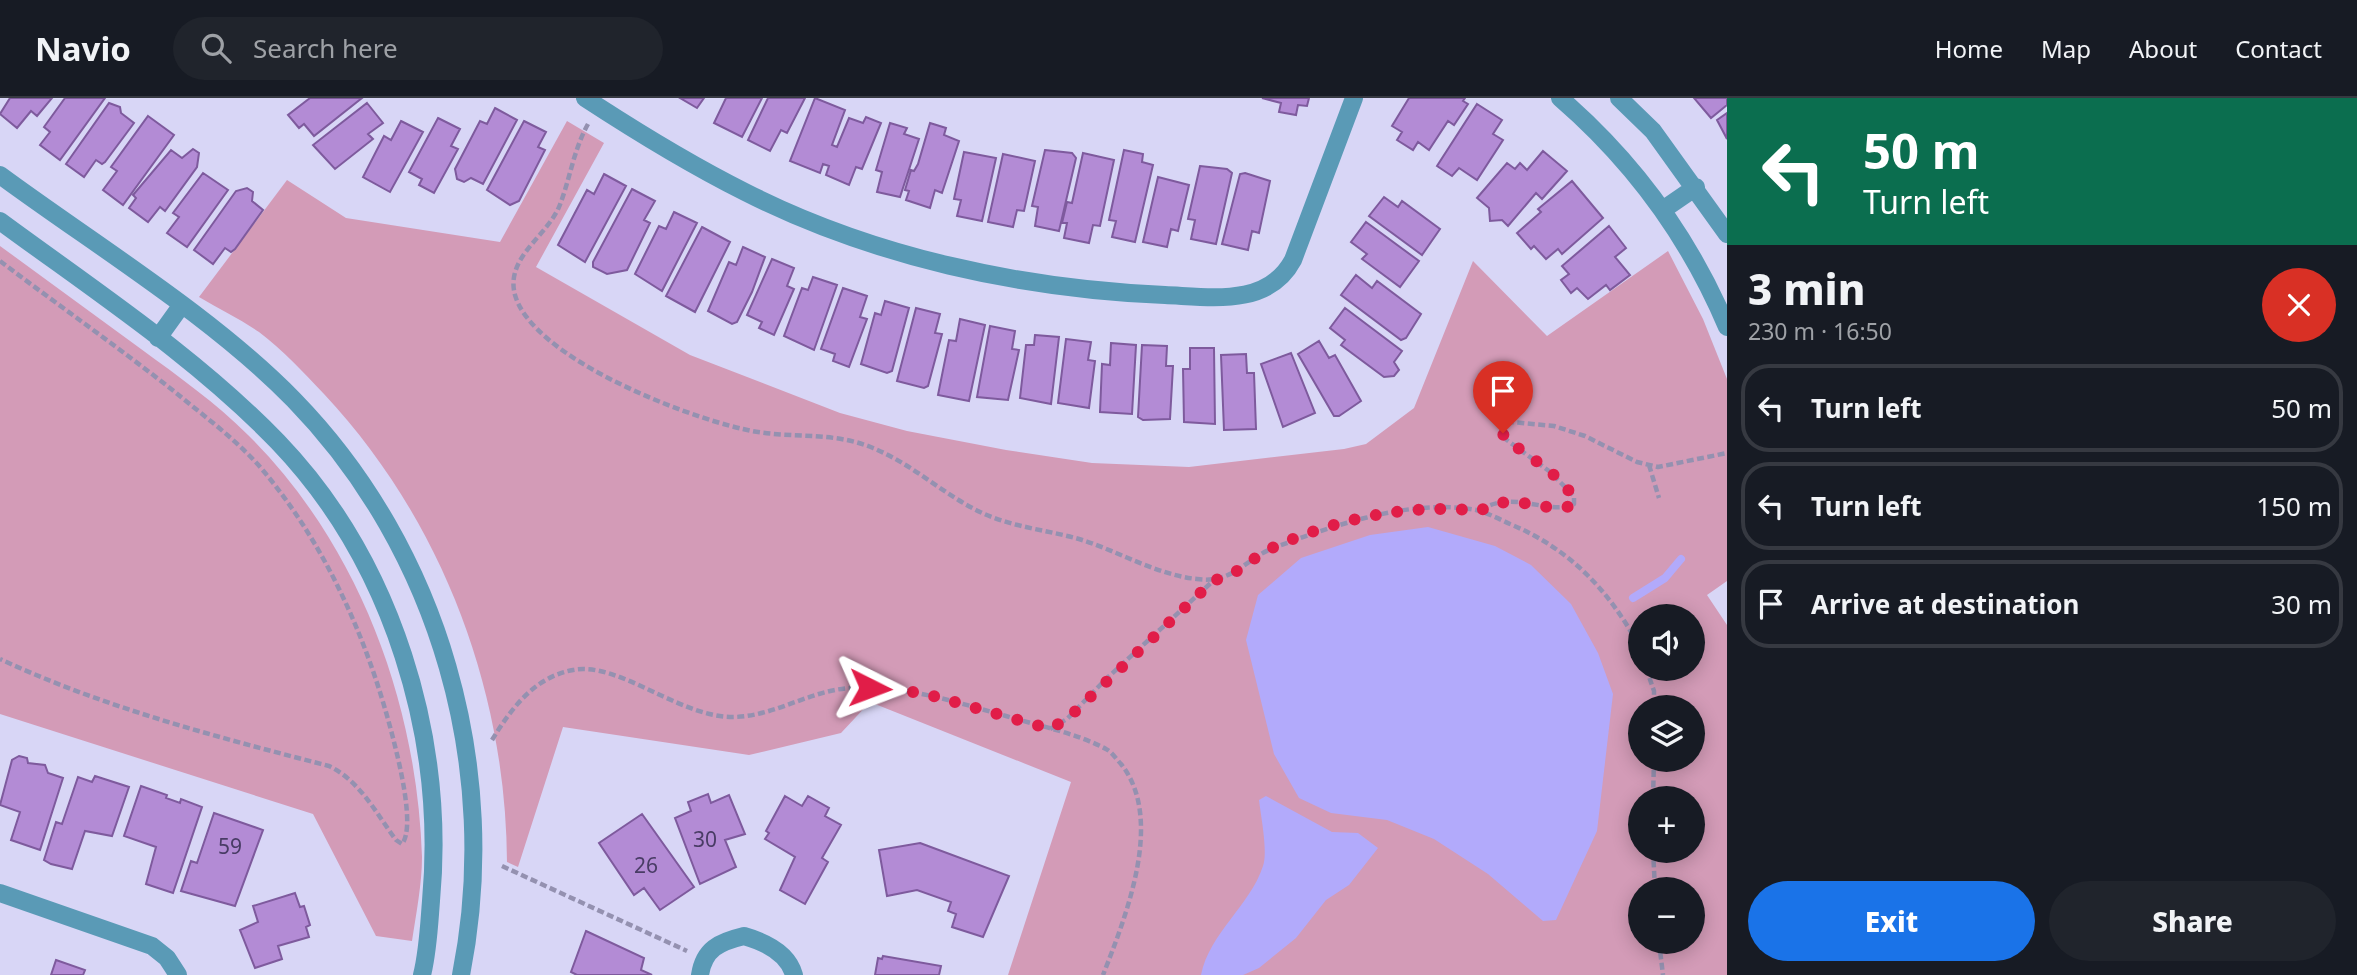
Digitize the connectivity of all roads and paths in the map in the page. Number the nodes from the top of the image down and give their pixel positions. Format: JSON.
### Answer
{"nodes":[{"id":1,"x":1354,"y":98,"type":"edge"},
{"id":2,"x":1560,"y":98,"type":"edge"},
{"id":3,"x":1619,"y":98,"type":"edge"},
{"id":4,"x":592,"y":102,"type":"edge"},
{"id":5,"x":0,"y":175,"type":"edge"},
{"id":6,"x":1696,"y":187,"type":"junction"},
{"id":7,"x":1664,"y":209,"type":"junction"},
{"id":8,"x":0,"y":221,"type":"edge"},
{"id":9,"x":1727,"y":234,"type":"edge"},
{"id":10,"x":0,"y":261,"type":"edge"},
{"id":11,"x":181,"y":306,"type":"junction"},
{"id":12,"x":1727,"y":327,"type":"edge"},
{"id":13,"x":158,"y":338,"type":"junction"},
{"id":14,"x":1727,"y":453,"type":"edge"},
{"id":15,"x":1649,"y":465,"type":"junction"},
{"id":16,"x":1659,"y":498,"type":"dead end"},
{"id":17,"x":1480,"y":511,"type":"junction"},
{"id":18,"x":1214,"y":580,"type":"junction"},
{"id":19,"x":1628,"y":628,"type":"edge"},
{"id":20,"x":0,"y":659,"type":"edge"},
{"id":21,"x":1050,"y":729,"type":"junction"},
{"id":22,"x":492,"y":740,"type":"dead end"},
{"id":23,"x":502,"y":866,"type":"dead end"},
{"id":24,"x":0,"y":892,"type":"edge"},
{"id":25,"x":1660,"y":954,"type":"edge"},
{"id":26,"x":702,"y":967,"type":"edge"},
{"id":27,"x":178,"y":975,"type":"edge"},
{"id":28,"x":422,"y":975,"type":"edge"},
{"id":29,"x":461,"y":975,"type":"edge"},
{"id":30,"x":794,"y":975,"type":"edge"},
{"id":31,"x":1103,"y":975,"type":"edge"},
{"id":32,"x":1663,"y":975,"type":"edge"}],
"edges":[{"from":1,"to":4,"type":"street"},
{"from":2,"to":7,"type":"street"},
{"from":3,"to":6,"type":"street"},
{"from":4,"to":18,"type":"path"},
{"from":5,"to":11,"type":"street"},
{"from":6,"to":7,"type":"street"},
{"from":6,"to":9,"type":"street"},
{"from":7,"to":12,"type":"street"},
{"from":8,"to":13,"type":"street"},
{"from":10,"to":20,"type":"path"},
{"from":11,"to":13,"type":"street"},
{"from":11,"to":29,"type":"street"},
{"from":13,"to":28,"type":"street"},
{"from":14,"to":15,"type":"path"},
{"from":15,"to":16,"type":"path"},
{"from":15,"to":17,"type":"path"},
{"from":17,"to":18,"type":"path"},
{"from":17,"to":19,"type":"path"},
{"from":18,"to":21,"type":"path"},
{"from":21,"to":22,"type":"path"},
{"from":21,"to":31,"type":"path"},
{"from":23,"to":26,"type":"path"},
{"from":24,"to":27,"type":"street"},
{"from":25,"to":32,"type":"path"},
{"from":26,"to":30,"type":"street"}]}
